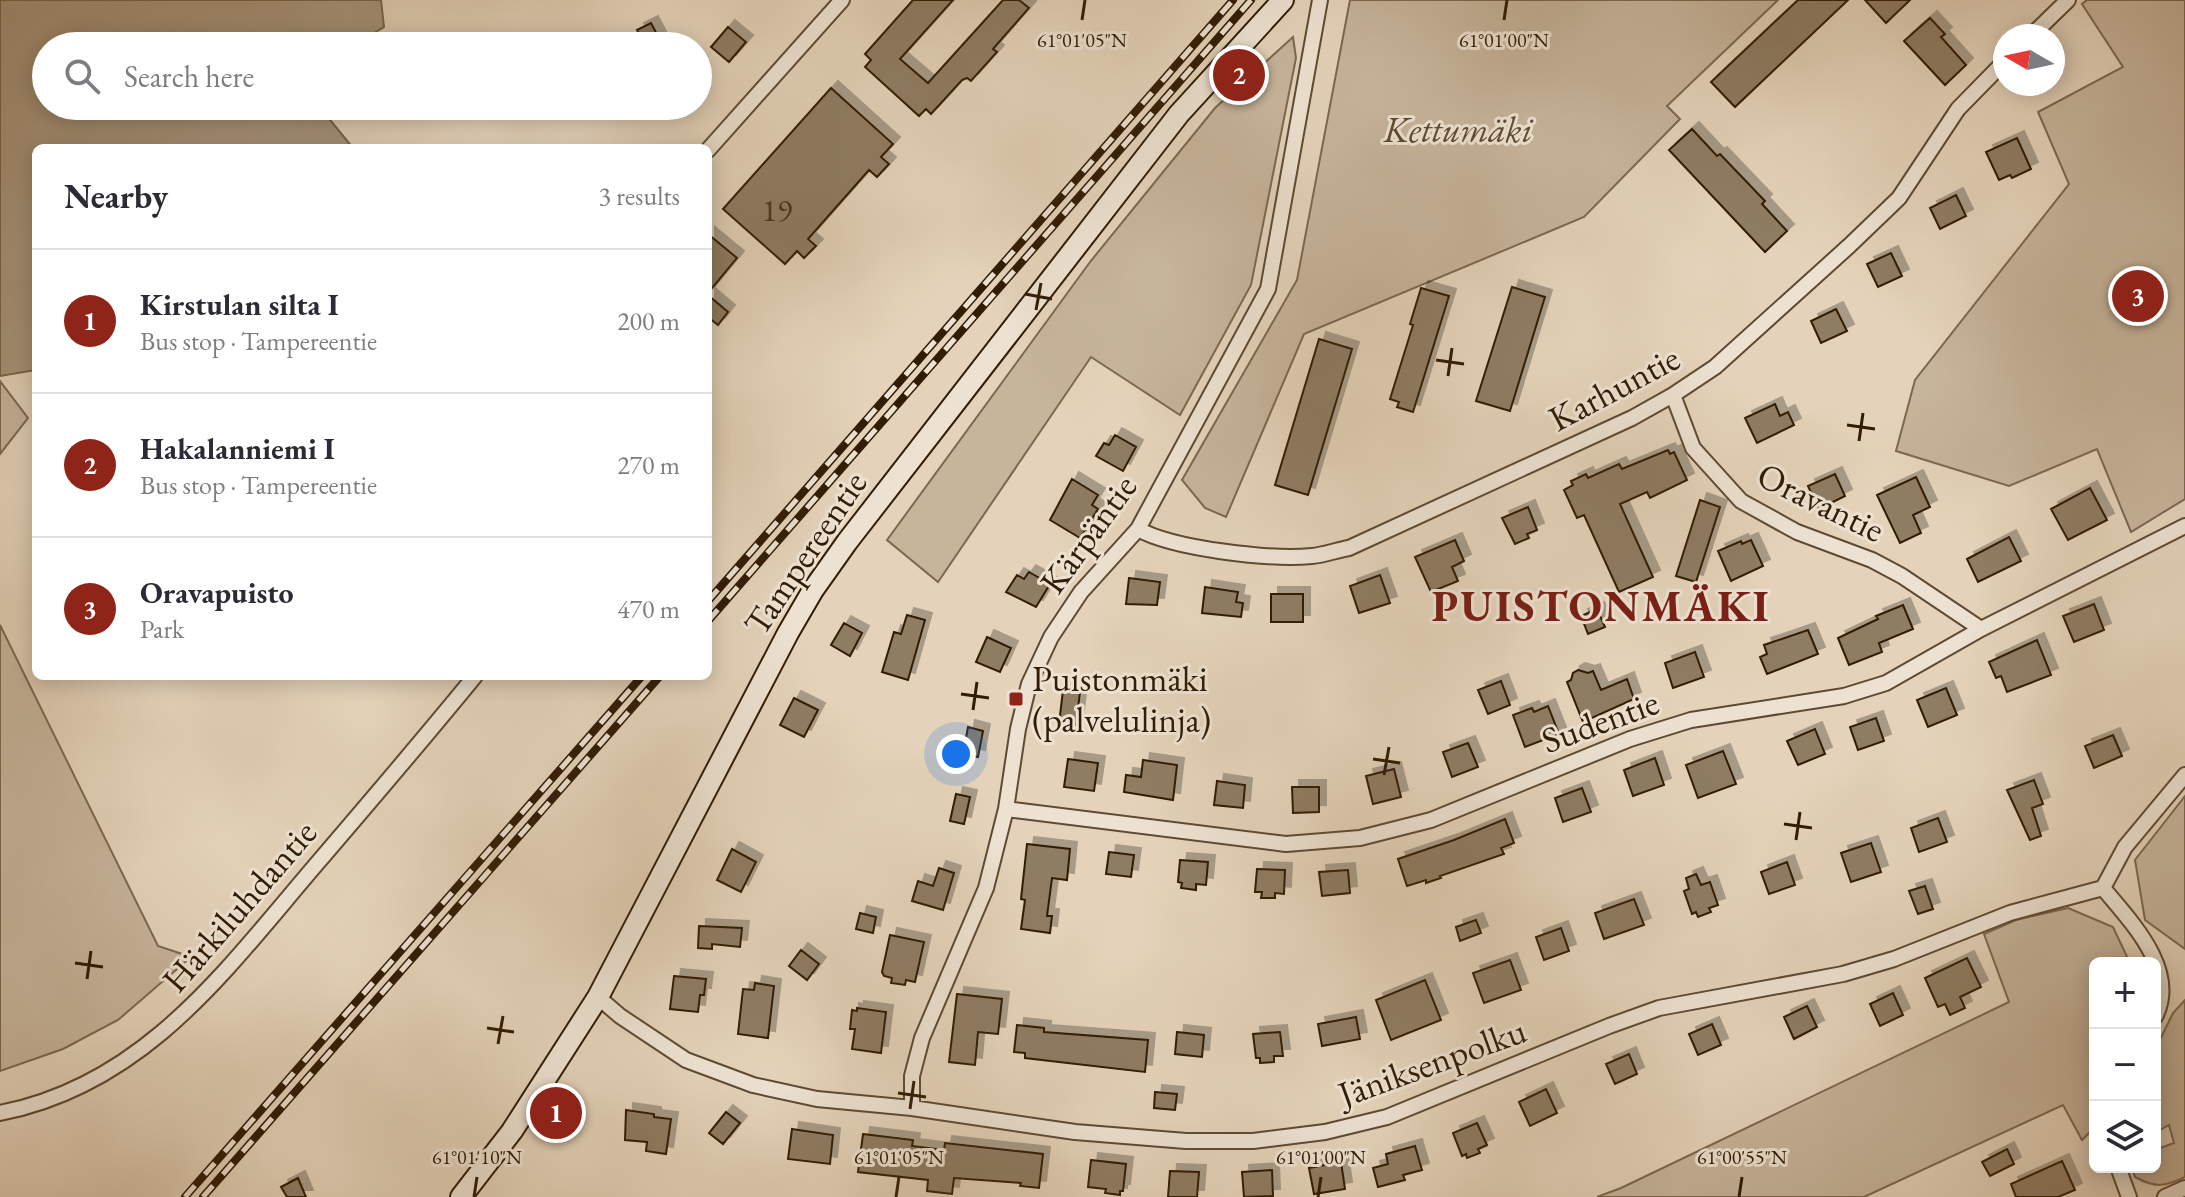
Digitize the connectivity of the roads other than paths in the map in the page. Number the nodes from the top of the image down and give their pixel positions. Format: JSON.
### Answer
{"nodes":[{"id":1,"x":842,"y":0,"type":"edge"},
{"id":2,"x":1283,"y":0,"type":"edge"},
{"id":3,"x":1320,"y":0,"type":"edge"},
{"id":4,"x":2068,"y":0,"type":"edge"},
{"id":5,"x":2043,"y":24,"type":"edge"},
{"id":6,"x":1993,"y":73,"type":"edge"},
{"id":7,"x":712,"y":146,"type":"edge"},
{"id":8,"x":1673,"y":395,"type":"junction"},
{"id":9,"x":2185,"y":526,"type":"edge"},
{"id":10,"x":1138,"y":529,"type":"junction"},
{"id":11,"x":1981,"y":629,"type":"junction"},
{"id":12,"x":472,"y":680,"type":"edge"},
{"id":13,"x":2185,"y":775,"type":"edge"},
{"id":14,"x":1006,"y":809,"type":"junction"},
{"id":15,"x":2103,"y":888,"type":"junction"},
{"id":16,"x":2153,"y":957,"type":"edge"},
{"id":17,"x":598,"y":997,"type":"junction"},
{"id":18,"x":912,"y":1108,"type":"junction"},
{"id":19,"x":0,"y":1113,"type":"edge"},
{"id":20,"x":2120,"y":1173,"type":"edge"},
{"id":21,"x":2185,"y":1188,"type":"edge"},
{"id":22,"x":466,"y":1195,"type":"edge"},
{"id":23,"x":2129,"y":1197,"type":"edge"},
{"id":24,"x":2165,"y":1197,"type":"edge"}],
"edges":[{"from":1,"to":7,"type":"street"},
{"from":2,"to":17,"type":"main road","name":"Tampereentie"},
{"from":3,"to":10,"type":"street","name":"Kärpäntie"},
{"from":4,"to":5,"type":"street"},
{"from":6,"to":8,"type":"street","name":"Karhuntie"},
{"from":8,"to":10,"type":"street","name":"Karhuntie"},
{"from":8,"to":11,"type":"street","name":"Oravantie"},
{"from":9,"to":11,"type":"street","name":"Sudentie"},
{"from":10,"to":14,"type":"street","name":"Kärpäntie"},
{"from":11,"to":14,"type":"street","name":"Sudentie"},
{"from":12,"to":19,"type":"street","name":"Härkiluhdantie"},
{"from":13,"to":15,"type":"street"},
{"from":14,"to":18,"type":"street","name":"Kärpäntie"},
{"from":15,"to":16,"type":"street"},
{"from":15,"to":18,"type":"street","name":"Jäniksenpolku"},
{"from":17,"to":18,"type":"street","name":"Jäniksenpolku"},
{"from":17,"to":22,"type":"main road","name":"Tampereentie"},
{"from":20,"to":23,"type":"street"},
{"from":21,"to":24,"type":"street"}]}
